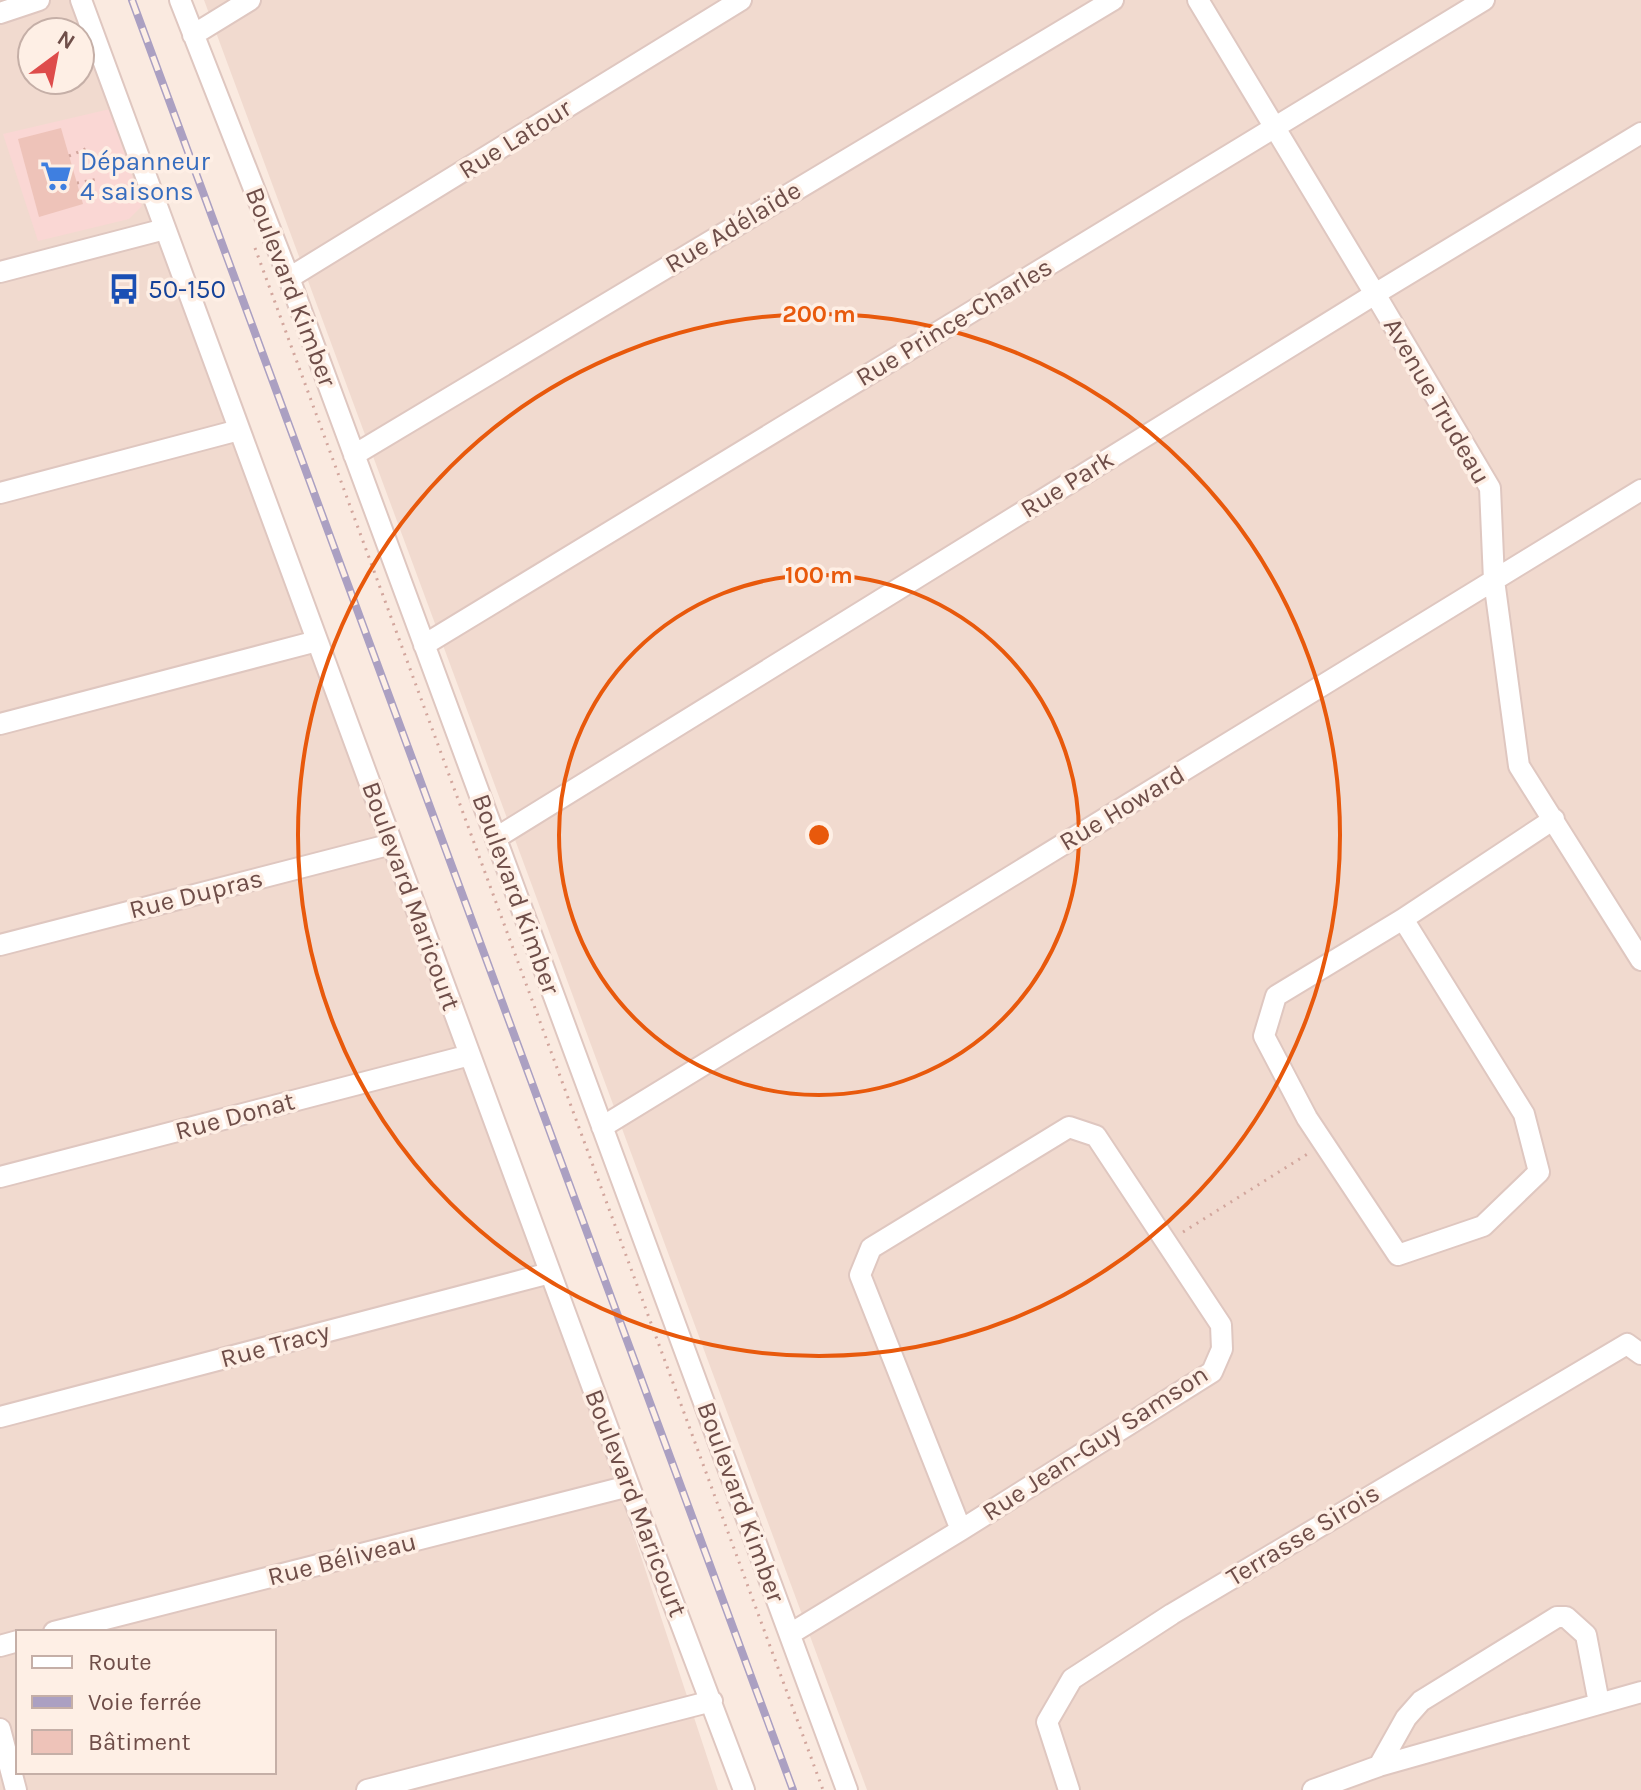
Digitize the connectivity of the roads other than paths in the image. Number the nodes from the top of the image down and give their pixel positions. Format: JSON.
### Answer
{"nodes":[{"id":1,"x":39,"y":0,"type":"edge"},
{"id":2,"x":81,"y":0,"type":"edge"},
{"id":3,"x":180,"y":0,"type":"edge"},
{"id":4,"x":250,"y":0,"type":"edge"},
{"id":5,"x":741,"y":0,"type":"edge"},
{"id":6,"x":1113,"y":0,"type":"edge"},
{"id":7,"x":1198,"y":0,"type":"edge"},
{"id":8,"x":1484,"y":0,"type":"edge"},
{"id":9,"x":0,"y":13,"type":"edge"},
{"id":10,"x":193,"y":35,"type":"junction"},
{"id":11,"x":1274,"y":128,"type":"junction"},
{"id":12,"x":1641,"y":133,"type":"edge"},
{"id":13,"x":165,"y":229,"type":"junction"},
{"id":14,"x":0,"y":272,"type":"edge"},
{"id":15,"x":289,"y":278,"type":"junction"},
{"id":16,"x":1375,"y":294,"type":"junction"},
{"id":17,"x":239,"y":430,"type":"junction"},
{"id":18,"x":354,"y":455,"type":"junction"},
{"id":19,"x":1641,"y":490,"type":"edge"},
{"id":20,"x":0,"y":493,"type":"edge"},
{"id":21,"x":1494,"y":580,"type":"junction"},
{"id":22,"x":317,"y":641,"type":"junction"},
{"id":23,"x":424,"y":645,"type":"junction"},
{"id":24,"x":0,"y":724,"type":"edge"},
{"id":25,"x":1554,"y":819,"type":"junction"},
{"id":26,"x":496,"y":838,"type":"junction"},
{"id":27,"x":392,"y":844,"type":"junction"},
{"id":28,"x":1403,"y":919,"type":"junction"},
{"id":29,"x":0,"y":945,"type":"edge"},
{"id":30,"x":1641,"y":960,"type":"edge"},
{"id":31,"x":470,"y":1055,"type":"junction"},
{"id":32,"x":602,"y":1127,"type":"junction"},
{"id":33,"x":0,"y":1177,"type":"edge"},
{"id":34,"x":550,"y":1273,"type":"junction"},
{"id":35,"x":1641,"y":1354,"type":"edge"},
{"id":36,"x":0,"y":1417,"type":"edge"},
{"id":37,"x":629,"y":1486,"type":"junction"},
{"id":38,"x":961,"y":1530,"type":"junction"},
{"id":39,"x":62,"y":1630,"type":"edge"},
{"id":40,"x":790,"y":1634,"type":"junction"},
{"id":41,"x":1641,"y":1692,"type":"edge"},
{"id":42,"x":712,"y":1701,"type":"junction"},
{"id":43,"x":1599,"y":1703,"type":"junction"},
{"id":44,"x":0,"y":1729,"type":"edge"},
{"id":45,"x":1379,"y":1766,"type":"junction"},
{"id":46,"x":1322,"y":1789,"type":"edge"},
{"id":47,"x":16,"y":1790,"type":"edge"},
{"id":48,"x":367,"y":1790,"type":"edge"},
{"id":49,"x":744,"y":1790,"type":"edge"},
{"id":50,"x":847,"y":1790,"type":"edge"},
{"id":51,"x":1069,"y":1790,"type":"edge"}],
"edges":[{"from":1,"to":9,"type":"street"},
{"from":2,"to":13,"type":"street","name":"Boulevard Maricourt"},
{"from":3,"to":10,"type":"street","name":"Boulevard Kimber"},
{"from":4,"to":10,"type":"street"},
{"from":5,"to":15,"type":"street","name":"Rue Latour"},
{"from":6,"to":18,"type":"street","name":"Rue Adélaïde"},
{"from":7,"to":11,"type":"street","name":"Avenue Trudeau"},
{"from":8,"to":11,"type":"street","name":"Rue Prince-Charles"},
{"from":10,"to":15,"type":"street","name":"Boulevard Kimber"},
{"from":11,"to":16,"type":"street","name":"Avenue Trudeau"},
{"from":11,"to":23,"type":"street","name":"Rue Prince-Charles"},
{"from":12,"to":16,"type":"street","name":"Rue Park"},
{"from":13,"to":14,"type":"street"},
{"from":13,"to":17,"type":"street","name":"Boulevard Maricourt"},
{"from":15,"to":18,"type":"street","name":"Boulevard Kimber"},
{"from":16,"to":21,"type":"street","name":"Avenue Trudeau"},
{"from":16,"to":26,"type":"street","name":"Rue Park"},
{"from":17,"to":20,"type":"street"},
{"from":17,"to":22,"type":"street","name":"Boulevard Maricourt"},
{"from":18,"to":23,"type":"street","name":"Boulevard Kimber"},
{"from":19,"to":21,"type":"street","name":"Rue Howard"},
{"from":21,"to":25,"type":"street","name":"Avenue Trudeau"},
{"from":21,"to":32,"type":"street","name":"Rue Howard"},
{"from":22,"to":24,"type":"street"},
{"from":22,"to":27,"type":"street","name":"Boulevard Maricourt"},
{"from":23,"to":26,"type":"street","name":"Boulevard Kimber"},
{"from":25,"to":28,"type":"street"},
{"from":25,"to":30,"type":"street","name":"Avenue Trudeau"},
{"from":26,"to":32,"type":"street","name":"Boulevard Kimber"},
{"from":27,"to":29,"type":"street","name":"Rue Dupras"},
{"from":27,"to":31,"type":"street","name":"Boulevard Maricourt"},
{"from":28,"to":28,"type":"street"},
{"from":31,"to":33,"type":"street","name":"Rue Donat"},
{"from":31,"to":34,"type":"street","name":"Boulevard Maricourt"},
{"from":32,"to":40,"type":"street","name":"Boulevard Kimber"},
{"from":34,"to":36,"type":"street","name":"Rue Tracy"},
{"from":34,"to":37,"type":"street","name":"Boulevard Maricourt"},
{"from":35,"to":51,"type":"street","name":"Terrasse Sirois"},
{"from":37,"to":39,"type":"street","name":"Rue Béliveau"},
{"from":37,"to":42,"type":"street","name":"Boulevard Maricourt"},
{"from":38,"to":38,"type":"street","name":"Rue Jean-Guy Samson"},
{"from":38,"to":40,"type":"street","name":"Rue Jean-Guy Samson"},
{"from":40,"to":50,"type":"street","name":"Boulevard Kimber"},
{"from":41,"to":43,"type":"street"},
{"from":42,"to":48,"type":"street"},
{"from":42,"to":49,"type":"street","name":"Boulevard Maricourt"},
{"from":43,"to":45,"type":"street"},
{"from":43,"to":45,"type":"street"},
{"from":44,"to":47,"type":"street"},
{"from":45,"to":46,"type":"street"}]}
